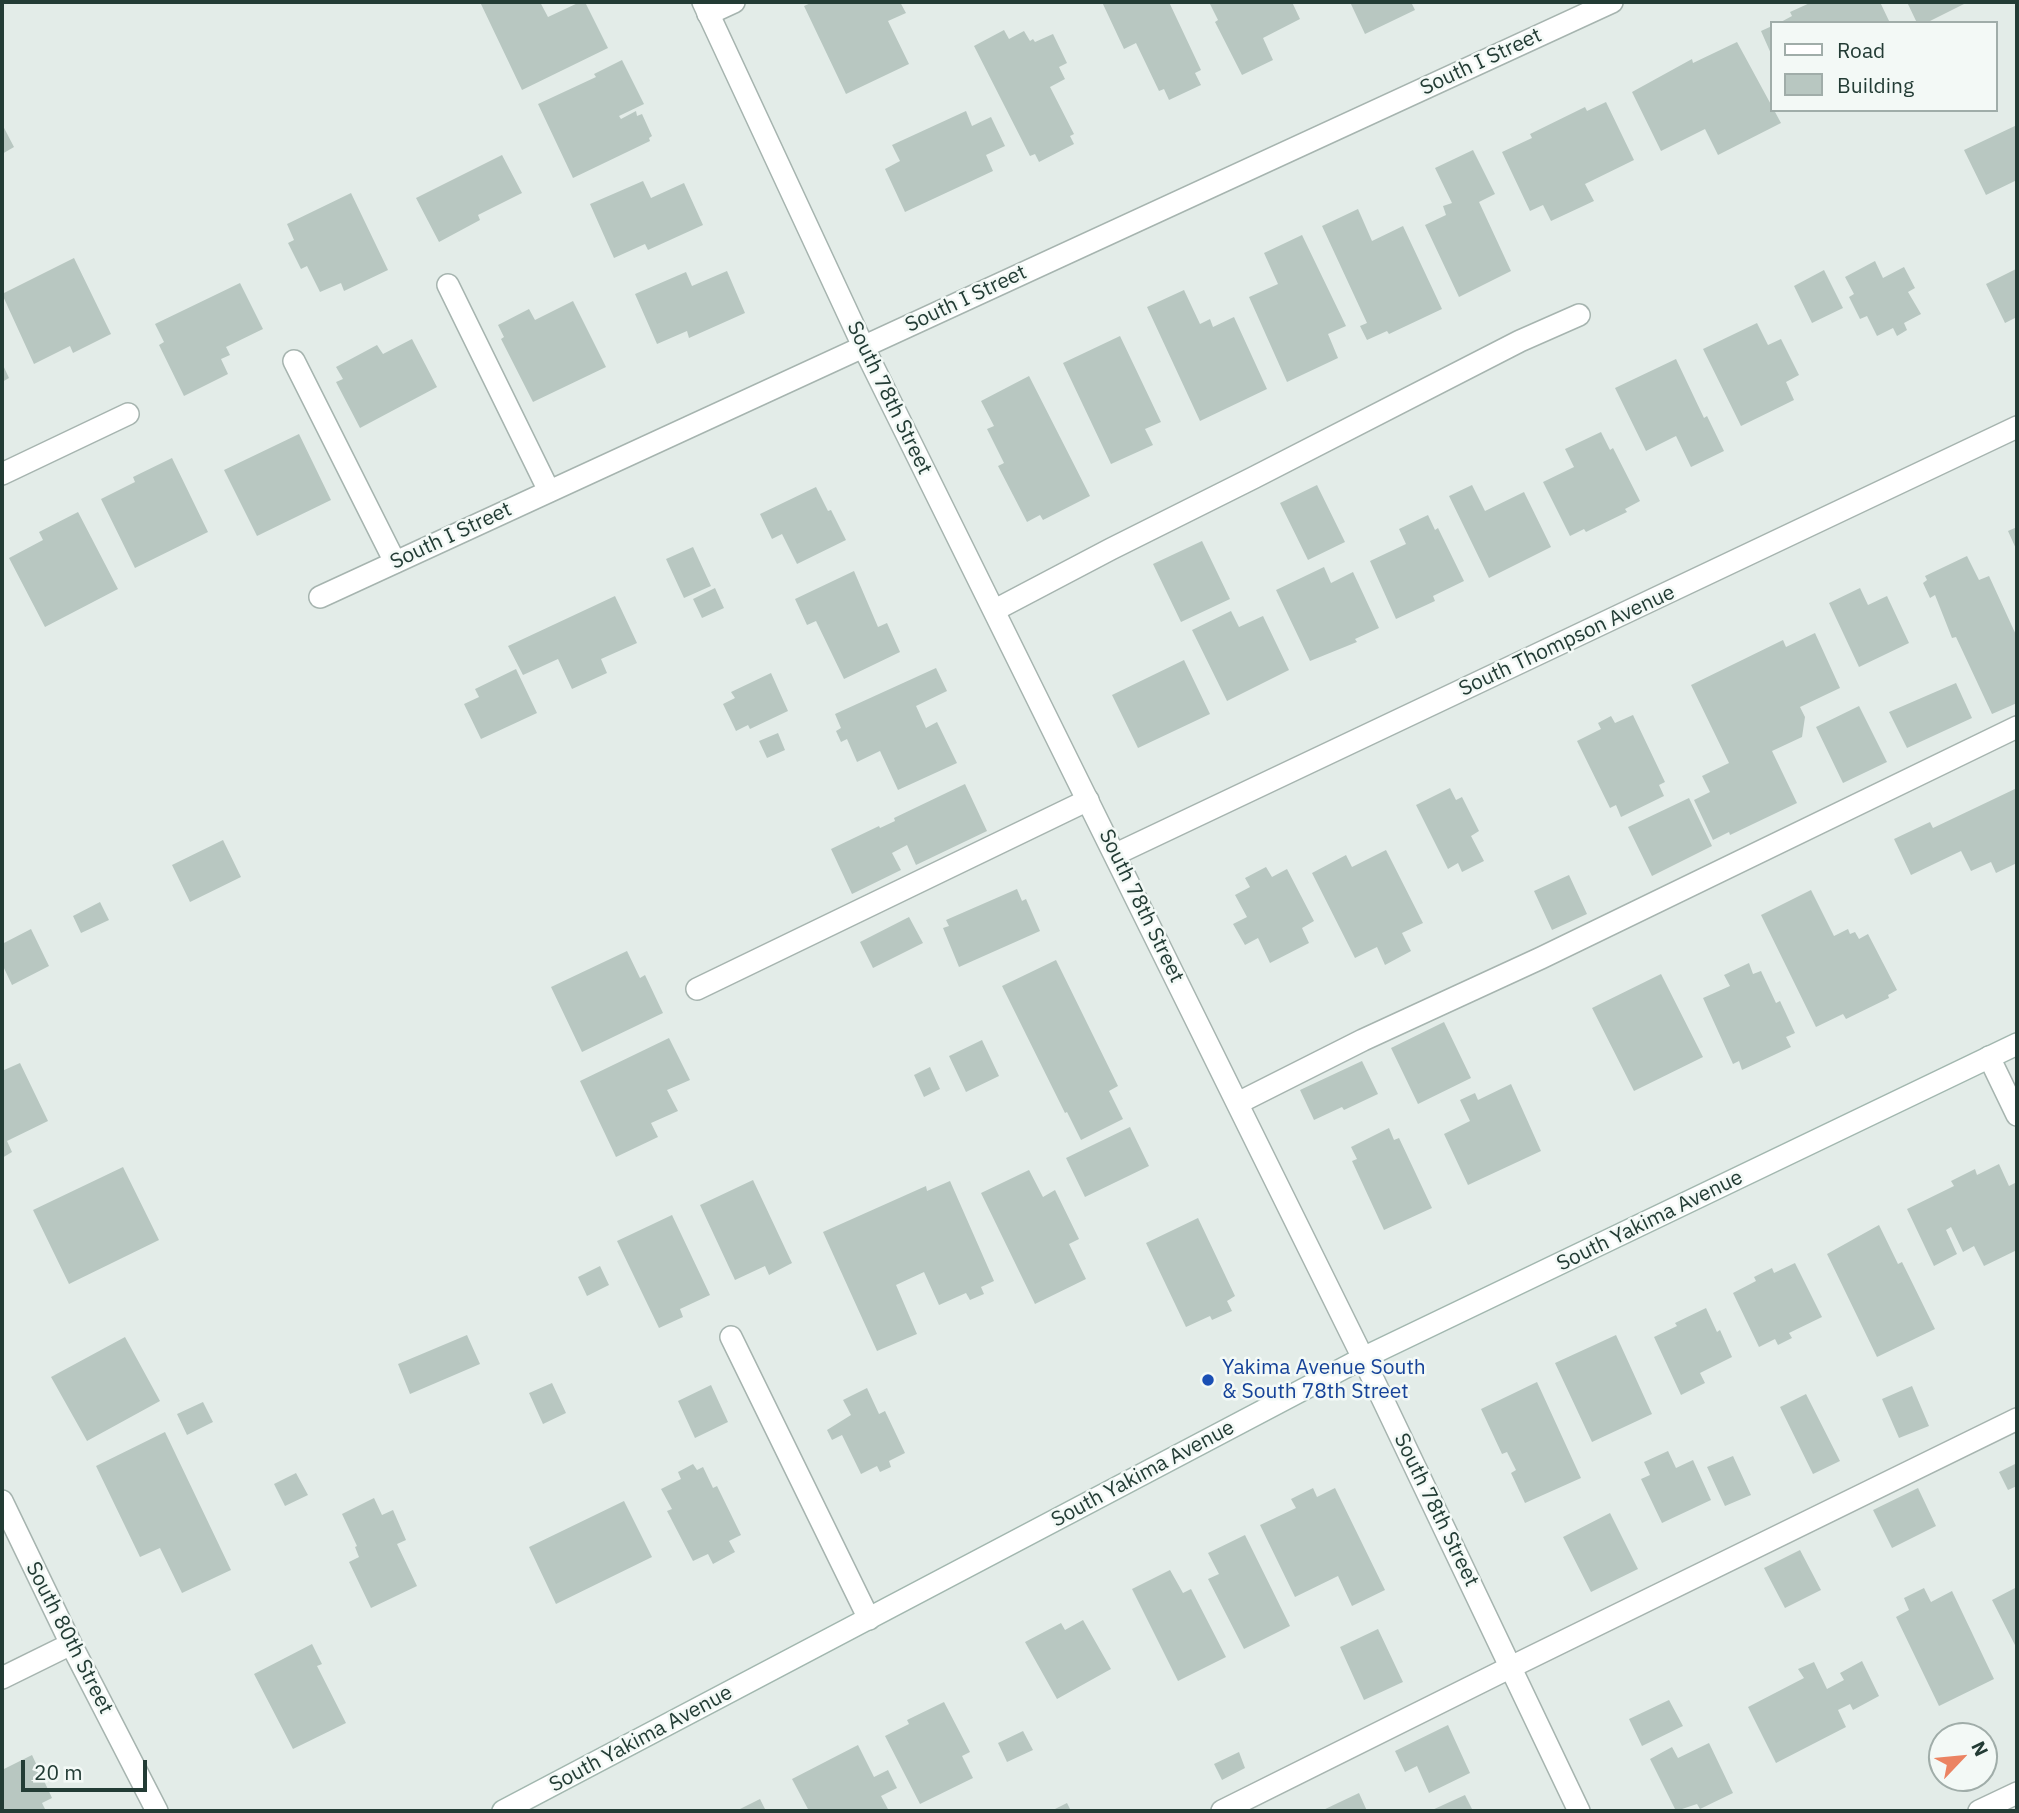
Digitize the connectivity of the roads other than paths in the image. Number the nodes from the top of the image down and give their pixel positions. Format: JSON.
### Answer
{"nodes":[{"id":1,"x":734,"y":2,"type":"edge"},
{"id":2,"x":1612,"y":2,"type":"edge"},
{"id":3,"x":706,"y":8,"type":"edge"},
{"id":4,"x":449,"y":285,"type":"dead end"},
{"id":5,"x":1579,"y":315,"type":"dead end"},
{"id":6,"x":863,"y":346,"type":"junction"},
{"id":7,"x":294,"y":361,"type":"dead end"},
{"id":8,"x":128,"y":414,"type":"dead end"},
{"id":9,"x":2017,"y":427,"type":"edge"},
{"id":10,"x":2,"y":474,"type":"edge"},
{"id":11,"x":548,"y":491,"type":"junction"},
{"id":12,"x":395,"y":562,"type":"junction"},
{"id":13,"x":320,"y":597,"type":"dead end"},
{"id":14,"x":995,"y":611,"type":"junction"},
{"id":15,"x":2017,"y":727,"type":"edge"},
{"id":16,"x":1088,"y":800,"type":"junction"},
{"id":17,"x":1116,"y":854,"type":"junction"},
{"id":18,"x":697,"y":989,"type":"dead end"},
{"id":19,"x":2017,"y":1044,"type":"edge"},
{"id":20,"x":1989,"y":1057,"type":"junction"},
{"id":21,"x":1238,"y":1103,"type":"junction"},
{"id":22,"x":2017,"y":1115,"type":"edge"},
{"id":23,"x":731,"y":1337,"type":"dead end"},
{"id":24,"x":1363,"y":1358,"type":"junction"},
{"id":25,"x":2017,"y":1419,"type":"edge"},
{"id":26,"x":2,"y":1502,"type":"edge"},
{"id":27,"x":869,"y":1619,"type":"junction"},
{"id":28,"x":71,"y":1644,"type":"junction"},
{"id":29,"x":1511,"y":1667,"type":"junction"},
{"id":30,"x":2,"y":1678,"type":"edge"},
{"id":31,"x":2017,"y":1793,"type":"edge"},
{"id":32,"x":157,"y":1811,"type":"edge"},
{"id":33,"x":503,"y":1811,"type":"edge"},
{"id":34,"x":1222,"y":1811,"type":"edge"},
{"id":35,"x":1579,"y":1811,"type":"edge"},
{"id":36,"x":1979,"y":1811,"type":"edge"}],
"edges":[{"from":1,"to":3,"type":"street"},
{"from":2,"to":6,"type":"street","name":"South I Street"},
{"from":3,"to":6,"type":"street","name":"South 78th Street"},
{"from":4,"to":11,"type":"street"},
{"from":5,"to":14,"type":"street"},
{"from":6,"to":11,"type":"street","name":"South I Street"},
{"from":6,"to":14,"type":"street","name":"South 78th Street"},
{"from":7,"to":12,"type":"street"},
{"from":8,"to":10,"type":"street"},
{"from":9,"to":17,"type":"street","name":"South Thompson Avenue"},
{"from":11,"to":12,"type":"street","name":"South I Street"},
{"from":12,"to":13,"type":"street","name":"South I Street"},
{"from":14,"to":16,"type":"street","name":"South 78th Street"},
{"from":15,"to":21,"type":"street"},
{"from":16,"to":17,"type":"street","name":"South 78th Street"},
{"from":16,"to":18,"type":"street"},
{"from":17,"to":21,"type":"street","name":"South 78th Street"},
{"from":19,"to":20,"type":"street","name":"South Yakima Avenue"},
{"from":20,"to":22,"type":"street"},
{"from":20,"to":24,"type":"street","name":"South Yakima Avenue"},
{"from":21,"to":24,"type":"street","name":"South 78th Street"},
{"from":23,"to":27,"type":"street"},
{"from":24,"to":27,"type":"street","name":"South Yakima Avenue"},
{"from":24,"to":29,"type":"street","name":"South 78th Street"},
{"from":25,"to":29,"type":"street"},
{"from":26,"to":28,"type":"street","name":"South 80th Street"},
{"from":27,"to":33,"type":"street","name":"South Yakima Avenue"},
{"from":28,"to":30,"type":"street"},
{"from":28,"to":32,"type":"street","name":"South 80th Street"},
{"from":29,"to":34,"type":"street"},
{"from":29,"to":35,"type":"street","name":"South 78th Street"},
{"from":31,"to":36,"type":"street"}]}
